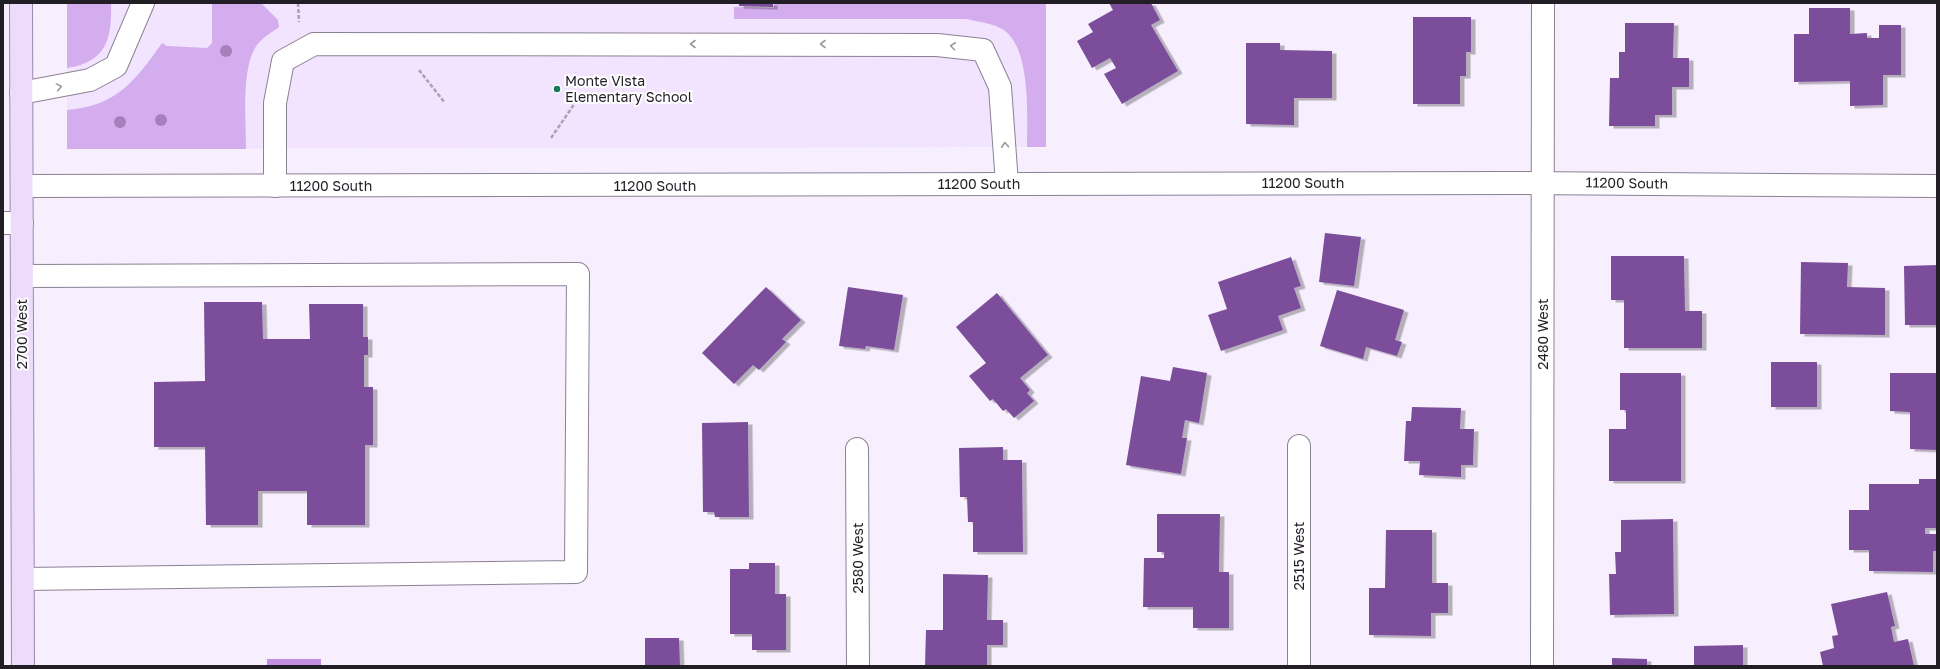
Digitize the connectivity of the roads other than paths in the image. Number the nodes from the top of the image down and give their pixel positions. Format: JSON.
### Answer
{"nodes":[{"id":1,"x":21,"y":3,"type":"edge"},
{"id":2,"x":143,"y":3,"type":"edge"},
{"id":3,"x":1543,"y":3,"type":"edge"},
{"id":4,"x":21,"y":93,"type":"junction"},
{"id":5,"x":1543,"y":183,"type":"junction"},
{"id":6,"x":1007,"y":184,"type":"junction"},
{"id":7,"x":22,"y":186,"type":"junction"},
{"id":8,"x":275,"y":186,"type":"junction"},
{"id":9,"x":1937,"y":186,"type":"edge"},
{"id":10,"x":13,"y":223,"type":"edge"},
{"id":11,"x":22,"y":276,"type":"junction"},
{"id":12,"x":1299,"y":446,"type":"dead end"},
{"id":13,"x":857,"y":449,"type":"dead end"},
{"id":14,"x":23,"y":579,"type":"junction"},
{"id":15,"x":23,"y":666,"type":"edge"},
{"id":16,"x":858,"y":666,"type":"edge"},
{"id":17,"x":1299,"y":666,"type":"edge"},
{"id":18,"x":1542,"y":666,"type":"edge"}],
"edges":[{"from":1,"to":4,"type":"main road","name":"2700 West"},
{"from":4,"to":2,"type":"street","one_way":true},
{"from":3,"to":5,"type":"street","name":"2480 West"},
{"from":4,"to":7,"type":"main road","name":"2700 West"},
{"from":5,"to":6,"type":"street","name":"11200 South"},
{"from":5,"to":9,"type":"street","name":"11200 South"},
{"from":5,"to":18,"type":"street","name":"2480 West"},
{"from":6,"to":8,"type":"street","name":"11200 South"},
{"from":6,"to":8,"type":"street","one_way":true},
{"from":7,"to":8,"type":"street","name":"11200 South"},
{"from":7,"to":10,"type":"main road","name":"2700 West"},
{"from":10,"to":11,"type":"main road","name":"2700 West"},
{"from":11,"to":14,"type":"main road","name":"2700 West"},
{"from":11,"to":14,"type":"street"},
{"from":12,"to":17,"type":"street","name":"2515 West"},
{"from":13,"to":16,"type":"street","name":"2580 West"},
{"from":14,"to":15,"type":"main road","name":"2700 West"}]}
